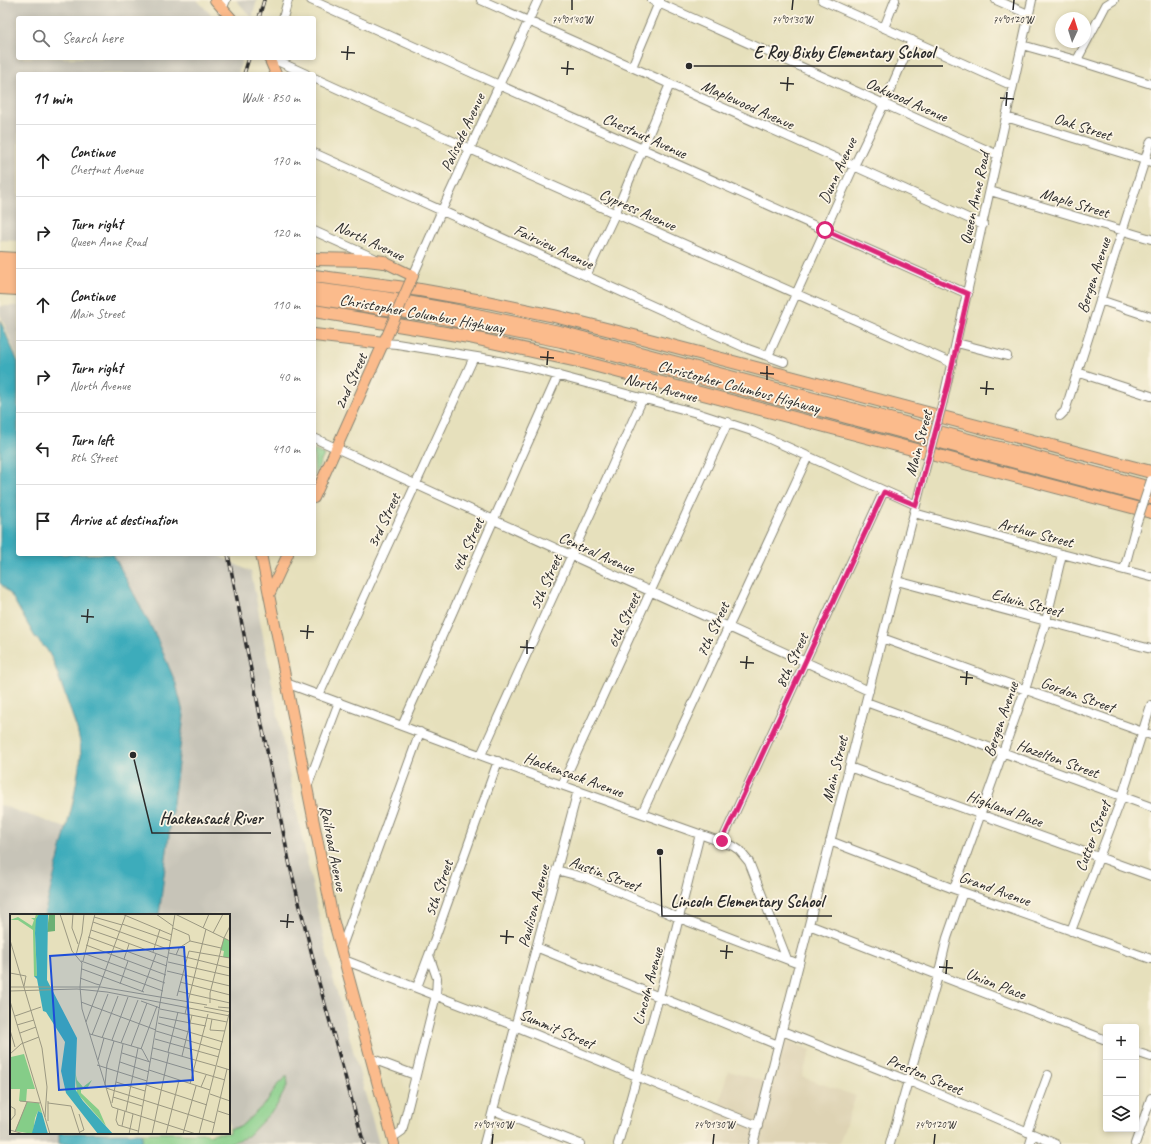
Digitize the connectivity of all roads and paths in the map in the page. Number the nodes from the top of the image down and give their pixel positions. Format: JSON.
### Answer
{"nodes":[{"id":1,"x":214,"y":0,"type":"edge"},
{"id":2,"x":288,"y":0,"type":"edge"},
{"id":3,"x":311,"y":0,"type":"edge"},
{"id":4,"x":481,"y":0,"type":"edge"},
{"id":5,"x":538,"y":0,"type":"edge"},
{"id":6,"x":822,"y":0,"type":"edge"},
{"id":7,"x":895,"y":0,"type":"edge"},
{"id":8,"x":996,"y":0,"type":"edge"},
{"id":9,"x":1032,"y":0,"type":"edge"},
{"id":10,"x":1114,"y":0,"type":"edge"},
{"id":11,"x":657,"y":1,"type":"edge"},
{"id":12,"x":224,"y":5,"type":"edge"},
{"id":13,"x":1028,"y":14,"type":"junction"},
{"id":14,"x":229,"y":16,"type":"edge"},
{"id":15,"x":284,"y":16,"type":"edge"},
{"id":16,"x":528,"y":21,"type":"junction"},
{"id":17,"x":884,"y":28,"type":"junction"},
{"id":18,"x":912,"y":40,"type":"junction"},
{"id":19,"x":1022,"y":45,"type":"junction"},
{"id":20,"x":271,"y":60,"type":"edge"},
{"id":21,"x":1077,"y":60,"type":"junction"},
{"id":22,"x":282,"y":61,"type":"edge"},
{"id":23,"x":632,"y":67,"type":"junction"},
{"id":24,"x":275,"y":72,"type":"edge"},
{"id":25,"x":302,"y":72,"type":"edge"},
{"id":26,"x":316,"y":79,"type":"edge"},
{"id":27,"x":670,"y":84,"type":"junction"},
{"id":28,"x":1151,"y":84,"type":"edge"},
{"id":29,"x":499,"y":86,"type":"junction"},
{"id":30,"x":1013,"y":86,"type":"junction"},
{"id":31,"x":884,"y":104,"type":"junction"},
{"id":32,"x":1006,"y":117,"type":"junction"},
{"id":33,"x":1151,"y":141,"type":"edge"},
{"id":34,"x":470,"y":149,"type":"junction"},
{"id":35,"x":642,"y":149,"type":"junction"},
{"id":36,"x":316,"y":154,"type":"edge"},
{"id":37,"x":998,"y":155,"type":"junction"},
{"id":38,"x":1148,"y":161,"type":"edge"},
{"id":39,"x":854,"y":166,"type":"junction"},
{"id":40,"x":990,"y":191,"type":"junction"},
{"id":41,"x":442,"y":210,"type":"junction"},
{"id":42,"x":615,"y":214,"type":"junction"},
{"id":43,"x":982,"y":225,"type":"junction"},
{"id":44,"x":825,"y":230,"type":"junction"},
{"id":45,"x":1122,"y":231,"type":"junction"},
{"id":46,"x":316,"y":232,"type":"edge"},
{"id":47,"x":1151,"y":239,"type":"edge"},
{"id":48,"x":0,"y":258,"type":"edge"},
{"id":49,"x":16,"y":259,"type":"edge"},
{"id":50,"x":316,"y":259,"type":"edge"},
{"id":51,"x":384,"y":262,"type":"junction"},
{"id":52,"x":0,"y":268,"type":"edge"},
{"id":53,"x":16,"y":269,"type":"edge"},
{"id":54,"x":316,"y":276,"type":"edge"},
{"id":55,"x":586,"y":276,"type":"junction"},
{"id":56,"x":0,"y":278,"type":"edge"},
{"id":57,"x":16,"y":278,"type":"edge"},
{"id":58,"x":412,"y":278,"type":"junction"},
{"id":59,"x":0,"y":288,"type":"edge"},
{"id":60,"x":16,"y":289,"type":"edge"},
{"id":61,"x":316,"y":289,"type":"edge"},
{"id":62,"x":796,"y":294,"type":"junction"},
{"id":63,"x":968,"y":294,"type":"junction"},
{"id":64,"x":316,"y":298,"type":"edge"},
{"id":65,"x":1100,"y":300,"type":"junction"},
{"id":66,"x":316,"y":311,"type":"edge"},
{"id":67,"x":1151,"y":317,"type":"edge"},
{"id":68,"x":316,"y":335,"type":"edge"},
{"id":69,"x":385,"y":340,"type":"junction"},
{"id":70,"x":957,"y":343,"type":"junction"},
{"id":71,"x":768,"y":356,"type":"junction"},
{"id":72,"x":1007,"y":356,"type":"dead end"},
{"id":73,"x":474,"y":357,"type":"junction"},
{"id":74,"x":784,"y":362,"type":"dead end"},
{"id":75,"x":952,"y":364,"type":"junction"},
{"id":76,"x":1077,"y":372,"type":"junction"},
{"id":77,"x":558,"y":375,"type":"junction"},
{"id":78,"x":1151,"y":396,"type":"edge"},
{"id":79,"x":643,"y":398,"type":"junction"},
{"id":80,"x":943,"y":401,"type":"joint"},
{"id":81,"x":1060,"y":416,"type":"dead end"},
{"id":82,"x":728,"y":422,"type":"junction"},
{"id":83,"x":316,"y":439,"type":"edge"},
{"id":84,"x":337,"y":449,"type":"junction"},
{"id":85,"x":808,"y":456,"type":"junction"},
{"id":86,"x":1151,"y":472,"type":"edge"},
{"id":87,"x":1151,"y":480,"type":"edge"},
{"id":88,"x":415,"y":484,"type":"junction"},
{"id":89,"x":1151,"y":488,"type":"edge"},
{"id":90,"x":884,"y":492,"type":"junction"},
{"id":91,"x":316,"y":494,"type":"edge"},
{"id":92,"x":1151,"y":498,"type":"edge"},
{"id":93,"x":915,"y":509,"type":"junction"},
{"id":94,"x":1151,"y":512,"type":"edge"},
{"id":95,"x":494,"y":520,"type":"junction"},
{"id":96,"x":1062,"y":554,"type":"junction"},
{"id":97,"x":261,"y":556,"type":"edge"},
{"id":98,"x":287,"y":556,"type":"edge"},
{"id":99,"x":572,"y":556,"type":"junction"},
{"id":100,"x":1124,"y":570,"type":"junction"},
{"id":101,"x":1151,"y":577,"type":"edge"},
{"id":102,"x":897,"y":581,"type":"junction"},
{"id":103,"x":651,"y":592,"type":"junction"},
{"id":104,"x":269,"y":595,"type":"junction"},
{"id":105,"x":1046,"y":621,"type":"junction"},
{"id":106,"x":729,"y":627,"type":"junction"},
{"id":107,"x":882,"y":638,"type":"junction"},
{"id":108,"x":1151,"y":649,"type":"edge"},
{"id":109,"x":806,"y":661,"type":"junction"},
{"id":110,"x":286,"y":683,"type":"junction"},
{"id":111,"x":1025,"y":690,"type":"junction"},
{"id":112,"x":869,"y":691,"type":"junction"},
{"id":113,"x":319,"y":695,"type":"junction"},
{"id":114,"x":339,"y":702,"type":"junction"},
{"id":115,"x":866,"y":702,"type":"junction"},
{"id":116,"x":1151,"y":705,"type":"edge"},
{"id":117,"x":402,"y":726,"type":"junction"},
{"id":118,"x":420,"y":732,"type":"junction"},
{"id":119,"x":1147,"y":733,"type":"edge"},
{"id":120,"x":1003,"y":753,"type":"junction"},
{"id":121,"x":481,"y":755,"type":"junction"},
{"id":122,"x":498,"y":761,"type":"junction"},
{"id":123,"x":849,"y":767,"type":"junction"},
{"id":124,"x":562,"y":785,"type":"junction"},
{"id":125,"x":307,"y":787,"type":"junction"},
{"id":126,"x":578,"y":790,"type":"junction"},
{"id":127,"x":1122,"y":797,"type":"junction"},
{"id":128,"x":1151,"y":807,"type":"edge"},
{"id":129,"x":642,"y":813,"type":"junction"},
{"id":130,"x":981,"y":815,"type":"junction"},
{"id":131,"x":700,"y":834,"type":"junction"},
{"id":132,"x":722,"y":841,"type":"junction"},
{"id":133,"x":830,"y":841,"type":"junction"},
{"id":134,"x":1099,"y":857,"type":"junction"},
{"id":135,"x":556,"y":870,"type":"junction"},
{"id":136,"x":1151,"y":876,"type":"edge"},
{"id":137,"x":954,"y":889,"type":"junction"},
{"id":138,"x":963,"y":892,"type":"junction"},
{"id":139,"x":679,"y":918,"type":"junction"},
{"id":140,"x":809,"y":925,"type":"junction"},
{"id":141,"x":1071,"y":931,"type":"junction"},
{"id":142,"x":536,"y":947,"type":"junction"},
{"id":143,"x":341,"y":949,"type":"junction"},
{"id":144,"x":429,"y":956,"type":"junction"},
{"id":145,"x":787,"y":959,"type":"junction"},
{"id":146,"x":1151,"y":959,"type":"edge"},
{"id":147,"x":344,"y":960,"type":"junction"},
{"id":148,"x":799,"y":964,"type":"junction"},
{"id":149,"x":938,"y":976,"type":"junction"},
{"id":150,"x":416,"y":987,"type":"junction"},
{"id":151,"x":436,"y":995,"type":"junction"},
{"id":152,"x":659,"y":997,"type":"junction"},
{"id":153,"x":515,"y":1026,"type":"junction"},
{"id":154,"x":782,"y":1031,"type":"junction"},
{"id":155,"x":1103,"y":1039,"type":"edge"},
{"id":156,"x":778,"y":1045,"type":"junction"},
{"id":157,"x":1139,"y":1053,"type":"edge"},
{"id":158,"x":1151,"y":1057,"type":"edge"},
{"id":159,"x":370,"y":1058,"type":"junction"},
{"id":160,"x":415,"y":1075,"type":"junction"},
{"id":161,"x":1048,"y":1075,"type":"dead end"},
{"id":162,"x":636,"y":1076,"type":"junction"},
{"id":163,"x":909,"y":1081,"type":"junction"},
{"id":164,"x":1151,"y":1098,"type":"edge"},
{"id":165,"x":493,"y":1110,"type":"junction"},
{"id":166,"x":758,"y":1126,"type":"junction"},
{"id":167,"x":1030,"y":1133,"type":"junction"},
{"id":168,"x":393,"y":1141,"type":"edge"},
{"id":169,"x":1042,"y":1141,"type":"edge"},
{"id":170,"x":484,"y":1144,"type":"edge"},
{"id":171,"x":580,"y":1144,"type":"edge"},
{"id":172,"x":618,"y":1144,"type":"edge"},
{"id":173,"x":753,"y":1144,"type":"edge"},
{"id":174,"x":890,"y":1144,"type":"edge"},
{"id":175,"x":1030,"y":1144,"type":"edge"},
{"id":176,"x":1056,"y":1144,"type":"edge"},
{"id":177,"x":1135,"y":1144,"type":"edge"}],
"edges":[{"from":1,"to":12,"type":"main road"},
{"from":2,"to":15,"type":"street"},
{"from":3,"to":29,"type":"street","name":"Chestnut Avenue"},
{"from":4,"to":16,"type":"street","name":"Maplewood Avenue"},
{"from":5,"to":16,"type":"street","name":"Palisade Avenue"},
{"from":6,"to":17,"type":"street"},
{"from":7,"to":17,"type":"street"},
{"from":8,"to":13,"type":"street"},
{"from":9,"to":13,"type":"street","name":"Queen Anne Road"},
{"from":10,"to":21,"type":"street"},
{"from":11,"to":23,"type":"street"},
{"from":11,"to":31,"type":"street","name":"Oakwood Avenue"},
{"from":12,"to":14,"type":"main road"},
{"from":13,"to":19,"type":"street","name":"Queen Anne Road"},
{"from":16,"to":23,"type":"street","name":"Maplewood Avenue"},
{"from":16,"to":29,"type":"street","name":"Palisade Avenue"},
{"from":17,"to":18,"type":"street"},
{"from":18,"to":30,"type":"street"},
{"from":18,"to":31,"type":"street","name":"Dunn Avenue"},
{"from":19,"to":21,"type":"street"},
{"from":19,"to":30,"type":"street","name":"Queen Anne Road"},
{"from":20,"to":24,"type":"main road"},
{"from":21,"to":28,"type":"street"},
{"from":22,"to":25,"type":"street"},
{"from":23,"to":27,"type":"street","name":"Maplewood Avenue"},
{"from":26,"to":34,"type":"street","name":"Cypress Avenue"},
{"from":27,"to":35,"type":"street"},
{"from":27,"to":39,"type":"street","name":"Maplewood Avenue"},
{"from":29,"to":34,"type":"street","name":"Palisade Avenue"},
{"from":29,"to":35,"type":"street","name":"Chestnut Avenue"},
{"from":30,"to":32,"type":"street","name":"Queen Anne Road"},
{"from":31,"to":37,"type":"street","name":"Oakwood Avenue"},
{"from":31,"to":39,"type":"street","name":"Dunn Avenue"},
{"from":32,"to":37,"type":"street","name":"Queen Anne Road"},
{"from":32,"to":38,"type":"street","name":"Oak Street"},
{"from":33,"to":38,"type":"street","name":"Bergen Avenue"},
{"from":34,"to":41,"type":"street","name":"Palisade Avenue"},
{"from":34,"to":42,"type":"street","name":"Cypress Avenue"},
{"from":35,"to":42,"type":"street"},
{"from":35,"to":44,"type":"street","name":"Chestnut Avenue"},
{"from":36,"to":41,"type":"street","name":"Fairview Avenue"},
{"from":37,"to":40,"type":"street","name":"Queen Anne Road"},
{"from":38,"to":45,"type":"street","name":"Bergen Avenue"},
{"from":39,"to":43,"type":"street","name":"Maplewood Avenue"},
{"from":39,"to":44,"type":"street","name":"Dunn Avenue"},
{"from":40,"to":43,"type":"street","name":"Queen Anne Road"},
{"from":40,"to":45,"type":"street","name":"Maple Street"},
{"from":41,"to":55,"type":"street","name":"Fairview Avenue"},
{"from":41,"to":58,"type":"street","name":"Palisade Avenue"},
{"from":42,"to":55,"type":"street"},
{"from":42,"to":62,"type":"street","name":"Cypress Avenue"},
{"from":43,"to":63,"type":"street","name":"Queen Anne Road"},
{"from":44,"to":62,"type":"street","name":"Dunn Avenue"},
{"from":44,"to":63,"type":"street","name":"Chestnut Avenue"},
{"from":45,"to":47,"type":"street","name":"Maple Street"},
{"from":45,"to":65,"type":"street","name":"Bergen Avenue"},
{"from":46,"to":51,"type":"street","name":"North Avenue"},
{"from":48,"to":49,"type":"highway"},
{"from":50,"to":51,"type":"highway"},
{"from":51,"to":58,"type":"main road","name":"North Avenue"},
{"from":52,"to":53,"type":"highway"},
{"from":54,"to":86,"type":"highway","name":"Christopher Columbus Highway"},
{"from":55,"to":71,"type":"street","name":"Fairview Avenue"},
{"from":56,"to":57,"type":"highway"},
{"from":58,"to":69,"type":"main road","name":"2nd Street","bridge":true},
{"from":59,"to":60,"type":"highway"},
{"from":61,"to":89,"type":"highway","name":"Christopher Columbus Highway"},
{"from":62,"to":71,"type":"street","name":"Dunn Avenue"},
{"from":62,"to":75,"type":"street","name":"Cypress Avenue"},
{"from":63,"to":70,"type":"street","name":"Queen Anne Road"},
{"from":64,"to":92,"type":"highway","name":"Christopher Columbus Highway"},
{"from":65,"to":67,"type":"street"},
{"from":65,"to":76,"type":"street","name":"Bergen Avenue"},
{"from":66,"to":94,"type":"highway","name":"Christopher Columbus Highway"},
{"from":68,"to":69,"type":"highway"},
{"from":69,"to":73,"type":"street","name":"North Avenue"},
{"from":69,"to":84,"type":"main road","name":"2nd Street"},
{"from":70,"to":72,"type":"street"},
{"from":70,"to":75,"type":"street","name":"Queen Anne Road"},
{"from":71,"to":74,"type":"street","name":"Fairview Avenue"},
{"from":73,"to":77,"type":"street","name":"North Avenue"},
{"from":73,"to":88,"type":"street","name":"3rd Street"},
{"from":75,"to":80,"type":"street","name":"Queen Anne Road"},
{"from":76,"to":78,"type":"street"},
{"from":76,"to":81,"type":"street","name":"Bergen Avenue"},
{"from":77,"to":79,"type":"street","name":"North Avenue"},
{"from":77,"to":95,"type":"street","name":"4th Street"},
{"from":79,"to":82,"type":"street","name":"North Avenue"},
{"from":79,"to":99,"type":"street","name":"5th Street"},
{"from":80,"to":93,"type":"street","name":"Main Street","bridge":true},
{"from":82,"to":85,"type":"street","name":"North Avenue"},
{"from":82,"to":103,"type":"street","name":"6th Street"},
{"from":83,"to":84,"type":"street","name":"Central Avenue"},
{"from":84,"to":88,"type":"street","name":"Central Avenue"},
{"from":84,"to":91,"type":"main road","name":"2nd Street"},
{"from":85,"to":90,"type":"street","name":"North Avenue"},
{"from":85,"to":106,"type":"street","name":"7th Street"},
{"from":87,"to":100,"type":"street","bridge":true},
{"from":88,"to":95,"type":"street","name":"Central Avenue"},
{"from":88,"to":113,"type":"street","name":"3rd Street"},
{"from":90,"to":93,"type":"street","name":"North Avenue"},
{"from":90,"to":109,"type":"street","name":"8th Street"},
{"from":93,"to":96,"type":"street","name":"Arthur Street"},
{"from":93,"to":102,"type":"street","name":"Main Street"},
{"from":95,"to":99,"type":"street","name":"Central Avenue"},
{"from":95,"to":117,"type":"street","name":"4th Street"},
{"from":96,"to":100,"type":"street","name":"Arthur Street"},
{"from":96,"to":105,"type":"street","name":"Bergen Avenue"},
{"from":97,"to":104,"type":"main road","name":"Railroad Avenue"},
{"from":98,"to":104,"type":"main road"},
{"from":99,"to":103,"type":"street","name":"Central Avenue"},
{"from":99,"to":121,"type":"street","name":"5th Street"},
{"from":100,"to":101,"type":"street","name":"Arthur Street"},
{"from":102,"to":105,"type":"street","name":"Edwin Street"},
{"from":102,"to":107,"type":"street","name":"Main Street"},
{"from":103,"to":106,"type":"street","name":"Central Avenue"},
{"from":103,"to":124,"type":"street","name":"6th Street"},
{"from":104,"to":110,"type":"main road","name":"Railroad Avenue"},
{"from":105,"to":108,"type":"street","name":"Edwin Street"},
{"from":105,"to":111,"type":"street","name":"Bergen Avenue"},
{"from":106,"to":109,"type":"street","name":"Central Avenue"},
{"from":106,"to":129,"type":"street","name":"7th Street"},
{"from":107,"to":111,"type":"street","name":"Gordon Street"},
{"from":107,"to":112,"type":"street","name":"Main Street"},
{"from":109,"to":112,"type":"street","name":"Central Avenue"},
{"from":109,"to":132,"type":"street","name":"8th Street"},
{"from":110,"to":113,"type":"street","name":"Hackensack Avenue"},
{"from":110,"to":125,"type":"main road","name":"Railroad Avenue"},
{"from":111,"to":119,"type":"street","name":"Gordon Street"},
{"from":111,"to":120,"type":"street","name":"Bergen Avenue"},
{"from":112,"to":115,"type":"street","name":"Main Street"},
{"from":113,"to":114,"type":"street","name":"Hackensack Avenue"},
{"from":114,"to":117,"type":"street","name":"Hackensack Avenue"},
{"from":114,"to":125,"type":"street"},
{"from":115,"to":120,"type":"street","name":"Hazelton Street"},
{"from":115,"to":123,"type":"street","name":"Main Street"},
{"from":116,"to":119,"type":"street","name":"Cutter Street"},
{"from":117,"to":118,"type":"street","name":"Hackensack Avenue"},
{"from":118,"to":121,"type":"street","name":"Hackensack Avenue"},
{"from":118,"to":143,"type":"street"},
{"from":119,"to":127,"type":"street","name":"Cutter Street"},
{"from":120,"to":127,"type":"street","name":"Hazelton Street"},
{"from":120,"to":130,"type":"street","name":"Bergen Avenue"},
{"from":121,"to":122,"type":"street","name":"Hackensack Avenue"},
{"from":122,"to":124,"type":"street","name":"Hackensack Avenue"},
{"from":122,"to":144,"type":"street","name":"5th Street"},
{"from":123,"to":130,"type":"street","name":"Highland Place"},
{"from":123,"to":133,"type":"street","name":"Main Street"},
{"from":124,"to":126,"type":"street","name":"Hackensack Avenue"},
{"from":125,"to":143,"type":"main road","name":"Railroad Avenue"},
{"from":126,"to":129,"type":"street","name":"Hackensack Avenue"},
{"from":126,"to":135,"type":"street","name":"Paulison Avenue"},
{"from":127,"to":128,"type":"street","name":"Hazelton Street"},
{"from":127,"to":134,"type":"street","name":"Cutter Street"},
{"from":129,"to":131,"type":"street","name":"Hackensack Avenue"},
{"from":130,"to":134,"type":"street","name":"Highland Place"},
{"from":130,"to":137,"type":"street","name":"Bergen Avenue"},
{"from":131,"to":132,"type":"street","name":"Hackensack Avenue"},
{"from":131,"to":139,"type":"street","name":"Lincoln Avenue"},
{"from":132,"to":145,"type":"street","name":"Hackensack Avenue"},
{"from":133,"to":137,"type":"street","name":"Grand Avenue"},
{"from":133,"to":140,"type":"street","name":"Main Street"},
{"from":134,"to":136,"type":"street","name":"Highland Place"},
{"from":134,"to":141,"type":"street","name":"Cutter Street"},
{"from":135,"to":139,"type":"street","name":"Austin Street"},
{"from":135,"to":142,"type":"street","name":"Paulison Avenue"},
{"from":137,"to":138,"type":"street","name":"Grand Avenue"},
{"from":138,"to":141,"type":"street","name":"Grand Avenue"},
{"from":138,"to":149,"type":"street"},
{"from":139,"to":145,"type":"street","name":"Austin Street"},
{"from":139,"to":152,"type":"street","name":"Lincoln Avenue"},
{"from":140,"to":148,"type":"street","name":"Main Street"},
{"from":140,"to":149,"type":"street","name":"Union Place"},
{"from":141,"to":146,"type":"street","name":"Grand Avenue"},
{"from":142,"to":152,"type":"street"},
{"from":142,"to":153,"type":"street","name":"Paulison Avenue"},
{"from":143,"to":147,"type":"main road","name":"Railroad Avenue"},
{"from":144,"to":150,"type":"street","name":"5th Street"},
{"from":144,"to":151,"type":"street"},
{"from":145,"to":148,"type":"street","name":"Austin Street"},
{"from":147,"to":150,"type":"street","name":"Summit Street"},
{"from":147,"to":159,"type":"main road","name":"Railroad Avenue"},
{"from":148,"to":154,"type":"street","name":"Main Street"},
{"from":149,"to":155,"type":"street","name":"Union Place"},
{"from":149,"to":163,"type":"street"},
{"from":150,"to":151,"type":"street","name":"Summit Street"},
{"from":151,"to":153,"type":"street","name":"Summit Street"},
{"from":151,"to":160,"type":"street"},
{"from":152,"to":156,"type":"street"},
{"from":152,"to":162,"type":"street","name":"Lincoln Avenue"},
{"from":153,"to":162,"type":"street","name":"Summit Street"},
{"from":153,"to":165,"type":"street","name":"Paulison Avenue"},
{"from":154,"to":156,"type":"street","name":"Main Street"},
{"from":154,"to":163,"type":"street","name":"Preston Street"},
{"from":156,"to":166,"type":"street","name":"Main Street"},
{"from":157,"to":158,"type":"street"},
{"from":159,"to":160,"type":"street"},
{"from":159,"to":168,"type":"main road","name":"Railroad Avenue"},
{"from":160,"to":168,"type":"street"},
{"from":161,"to":167,"type":"street"},
{"from":162,"to":166,"type":"street","name":"Summit Street"},
{"from":162,"to":172,"type":"street","name":"Lincoln Avenue"},
{"from":163,"to":167,"type":"street","name":"Preston Street"},
{"from":163,"to":174,"type":"street"},
{"from":164,"to":177,"type":"street"},
{"from":165,"to":170,"type":"street","name":"Paulison Avenue"},
{"from":165,"to":171,"type":"street"},
{"from":166,"to":173,"type":"street","name":"Main Street"},
{"from":167,"to":169,"type":"street","name":"Preston Street"},
{"from":167,"to":175,"type":"street"},
{"from":169,"to":176,"type":"street","name":"Preston Street"}]}
